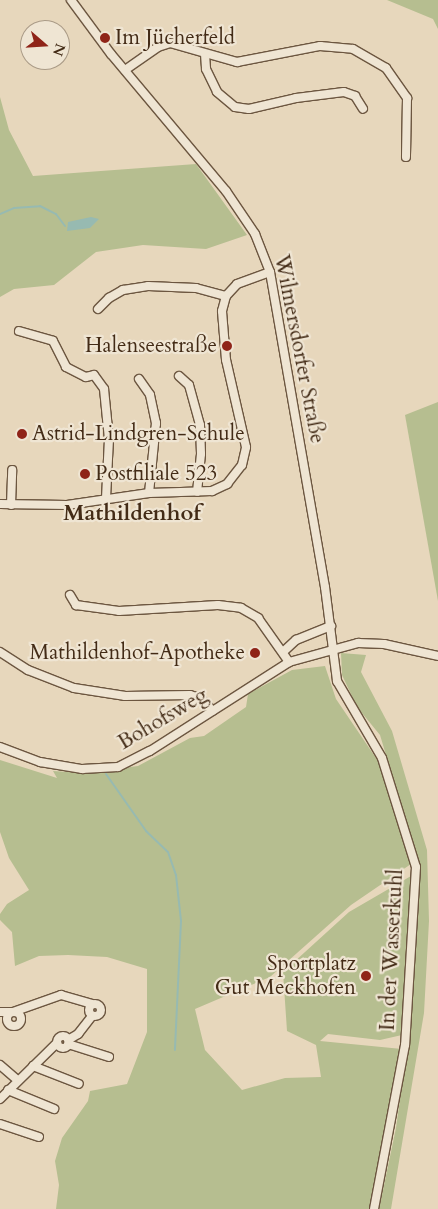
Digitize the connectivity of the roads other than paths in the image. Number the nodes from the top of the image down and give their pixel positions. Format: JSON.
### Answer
{"nodes":[{"id":1,"x":71,"y":0,"type":"edge"},
{"id":2,"x":205,"y":54,"type":"junction"},
{"id":3,"x":125,"y":70,"type":"junction"},
{"id":4,"x":363,"y":109,"type":"dead end"},
{"id":5,"x":406,"y":157,"type":"dead end"},
{"id":6,"x":270,"y":272,"type":"junction"},
{"id":7,"x":226,"y":296,"type":"junction"},
{"id":8,"x":98,"y":309,"type":"dead end"},
{"id":9,"x":19,"y":331,"type":"dead end"},
{"id":10,"x":179,"y":376,"type":"dead end"},
{"id":11,"x":139,"y":379,"type":"dead end"},
{"id":12,"x":12,"y":470,"type":"dead end"},
{"id":13,"x":196,"y":492,"type":"junction"},
{"id":14,"x":150,"y":494,"type":"junction"},
{"id":15,"x":106,"y":499,"type":"junction"},
{"id":16,"x":0,"y":504,"type":"edge"},
{"id":17,"x":12,"y":504,"type":"junction"},
{"id":18,"x":70,"y":595,"type":"dead end"},
{"id":19,"x":331,"y":626,"type":"junction"},
{"id":20,"x":334,"y":648,"type":"junction"},
{"id":21,"x":0,"y":652,"type":"edge"},
{"id":22,"x":282,"y":652,"type":"junction"},
{"id":23,"x":438,"y":656,"type":"edge"},
{"id":24,"x":289,"y":662,"type":"junction"},
{"id":25,"x":213,"y":711,"type":"junction"},
{"id":26,"x":0,"y":747,"type":"edge"},
{"id":27,"x":0,"y":1012,"type":"edge"},
{"id":28,"x":68,"y":1042,"type":"junction"},
{"id":29,"x":109,"y":1057,"type":"dead end"},
{"id":30,"x":0,"y":1065,"type":"edge"},
{"id":31,"x":33,"y":1066,"type":"junction"},
{"id":32,"x":17,"y":1080,"type":"junction"},
{"id":33,"x":79,"y":1084,"type":"dead end"},
{"id":34,"x":8,"y":1090,"type":"junction"},
{"id":35,"x":0,"y":1100,"type":"edge"},
{"id":36,"x":54,"y":1109,"type":"dead end"},
{"id":37,"x":0,"y":1124,"type":"edge"},
{"id":38,"x":39,"y":1137,"type":"dead end"},
{"id":39,"x":374,"y":1209,"type":"edge"}],
"edges":[{"from":1,"to":3,"type":"street","name":"Wilmersdorfer Straße"},
{"from":2,"to":3,"type":"street"},
{"from":2,"to":4,"type":"street"},
{"from":2,"to":5,"type":"street"},
{"from":3,"to":6,"type":"street","name":"Wilmersdorfer Straße"},
{"from":6,"to":7,"type":"street"},
{"from":6,"to":19,"type":"street","name":"Wilmersdorfer Straße"},
{"from":7,"to":8,"type":"street"},
{"from":7,"to":13,"type":"street"},
{"from":9,"to":15,"type":"street"},
{"from":10,"to":13,"type":"street"},
{"from":11,"to":14,"type":"street"},
{"from":12,"to":17,"type":"street"},
{"from":13,"to":14,"type":"street"},
{"from":14,"to":15,"type":"street"},
{"from":15,"to":17,"type":"street"},
{"from":16,"to":17,"type":"street"},
{"from":18,"to":22,"type":"street"},
{"from":19,"to":20,"type":"street","name":"Wilmersdorfer Straße"},
{"from":19,"to":22,"type":"street"},
{"from":20,"to":23,"type":"street","name":"Bohofsweg"},
{"from":20,"to":24,"type":"street","name":"Bohofsweg"},
{"from":20,"to":39,"type":"street","name":"In der Wasserkuhl"},
{"from":21,"to":25,"type":"street"},
{"from":22,"to":24,"type":"street"},
{"from":24,"to":25,"type":"street","name":"Bohofsweg"},
{"from":25,"to":26,"type":"street","name":"Bohofsweg"},
{"from":27,"to":28,"type":"street"},
{"from":28,"to":29,"type":"street"},
{"from":28,"to":31,"type":"street"},
{"from":30,"to":32,"type":"street"},
{"from":31,"to":32,"type":"street"},
{"from":31,"to":33,"type":"street"},
{"from":32,"to":34,"type":"street"},
{"from":34,"to":35,"type":"street"},
{"from":34,"to":36,"type":"street"},
{"from":37,"to":38,"type":"street"}]}
